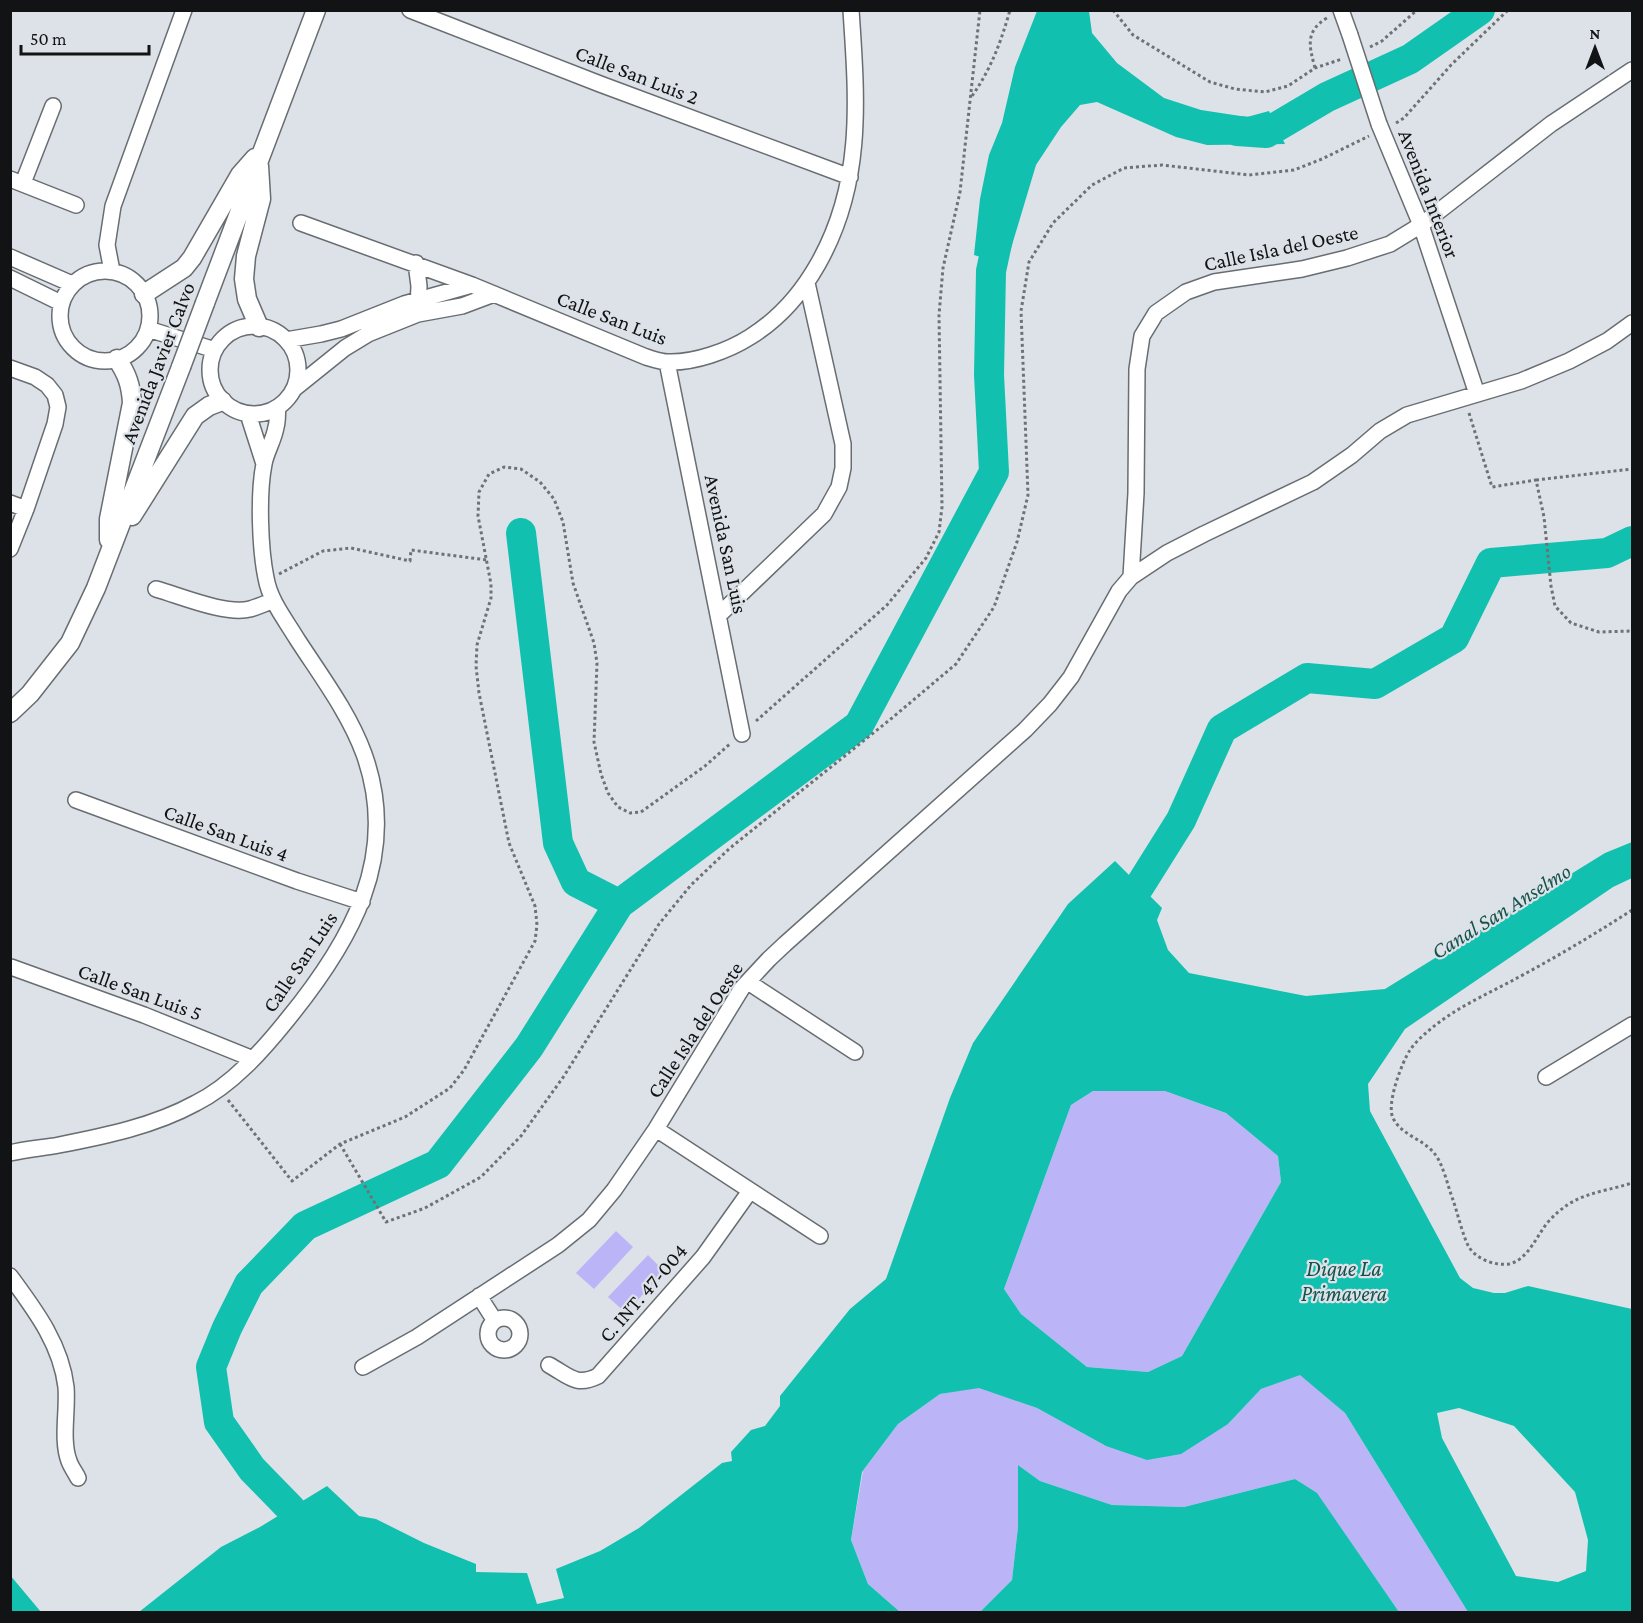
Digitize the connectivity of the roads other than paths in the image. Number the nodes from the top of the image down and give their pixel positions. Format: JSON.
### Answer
{"nodes":[{"id":1,"x":184,"y":10,"type":"edge"},
{"id":2,"x":316,"y":10,"type":"edge"},
{"id":3,"x":410,"y":10,"type":"edge"},
{"id":4,"x":850,"y":10,"type":"edge"},
{"id":5,"x":1341,"y":11,"type":"edge"},
{"id":6,"x":1632,"y":70,"type":"edge"},
{"id":7,"x":53,"y":106,"type":"dead end"},
{"id":8,"x":261,"y":155,"type":"junction"},
{"id":9,"x":850,"y":177,"type":"junction"},
{"id":10,"x":17,"y":181,"type":"edge"},
{"id":11,"x":76,"y":205,"type":"dead end"},
{"id":12,"x":301,"y":223,"type":"dead end"},
{"id":13,"x":1421,"y":225,"type":"junction"},
{"id":14,"x":10,"y":257,"type":"edge"},
{"id":15,"x":416,"y":263,"type":"junction"},
{"id":16,"x":111,"y":272,"type":"junction"},
{"id":17,"x":10,"y":278,"type":"edge"},
{"id":18,"x":807,"y":283,"type":"junction"},
{"id":19,"x":72,"y":285,"type":"junction"},
{"id":20,"x":472,"y":285,"type":"junction"},
{"id":21,"x":144,"y":294,"type":"junction"},
{"id":22,"x":494,"y":294,"type":"junction"},
{"id":23,"x":61,"y":303,"type":"junction"},
{"id":24,"x":417,"y":307,"type":"junction"},
{"id":25,"x":1632,"y":323,"type":"edge"},
{"id":26,"x":259,"y":327,"type":"junction"},
{"id":27,"x":148,"y":329,"type":"junction"},
{"id":28,"x":286,"y":340,"type":"junction"},
{"id":29,"x":215,"y":350,"type":"junction"},
{"id":30,"x":117,"y":359,"type":"junction"},
{"id":31,"x":667,"y":363,"type":"junction"},
{"id":32,"x":10,"y":368,"type":"edge"},
{"id":33,"x":294,"y":388,"type":"junction"},
{"id":34,"x":1470,"y":395,"type":"junction"},
{"id":35,"x":222,"y":401,"type":"junction"},
{"id":36,"x":278,"y":407,"type":"junction"},
{"id":37,"x":248,"y":414,"type":"junction"},
{"id":38,"x":264,"y":464,"type":"junction"},
{"id":39,"x":10,"y":503,"type":"edge"},
{"id":40,"x":26,"y":509,"type":"junction"},
{"id":41,"x":10,"y":549,"type":"edge"},
{"id":42,"x":109,"y":554,"type":"junction"},
{"id":43,"x":1131,"y":577,"type":"junction"},
{"id":44,"x":156,"y":589,"type":"dead end"},
{"id":45,"x":273,"y":600,"type":"junction"},
{"id":46,"x":720,"y":615,"type":"junction"},
{"id":47,"x":10,"y":713,"type":"edge"},
{"id":48,"x":742,"y":734,"type":"road end"},
{"id":49,"x":76,"y":800,"type":"dead end"},
{"id":50,"x":362,"y":902,"type":"junction"},
{"id":51,"x":10,"y":968,"type":"edge"},
{"id":52,"x":748,"y":982,"type":"junction"},
{"id":53,"x":1632,"y":1024,"type":"edge"},
{"id":54,"x":855,"y":1052,"type":"dead end"},
{"id":55,"x":253,"y":1059,"type":"junction"},
{"id":56,"x":1546,"y":1077,"type":"dead end"},
{"id":57,"x":656,"y":1129,"type":"junction"},
{"id":58,"x":10,"y":1153,"type":"edge"},
{"id":59,"x":750,"y":1191,"type":"junction"},
{"id":60,"x":820,"y":1236,"type":"dead end"},
{"id":61,"x":10,"y":1276,"type":"edge"},
{"id":62,"x":479,"y":1296,"type":"junction"},
{"id":63,"x":495,"y":1321,"type":"dead end"},
{"id":64,"x":549,"y":1365,"type":"dead end"},
{"id":65,"x":363,"y":1367,"type":"dead end"},
{"id":66,"x":78,"y":1478,"type":"dead end"}],
"edges":[{"from":1,"to":16,"type":"street"},
{"from":2,"to":8,"type":"street","name":"Avenida Javier Calvo"},
{"from":3,"to":9,"type":"street","name":"Calle San Luis 2"},
{"from":4,"to":9,"type":"street","name":"Calle San Luis"},
{"from":5,"to":13,"type":"street","name":"Avenida Interior","bridge":true},
{"from":6,"to":13,"type":"street","name":"Calle Isla del Oeste"},
{"from":7,"to":10,"type":"street"},
{"from":8,"to":21,"type":"street"},
{"from":8,"to":26,"type":"street"},
{"from":8,"to":42,"type":"street","name":"Avenida Javier Calvo","bridge":true},
{"from":9,"to":18,"type":"street","name":"Calle San Luis"},
{"from":10,"to":11,"type":"street"},
{"from":12,"to":15,"type":"street","name":"Calle San Luis"},
{"from":13,"to":34,"type":"street","name":"Avenida Interior"},
{"from":13,"to":43,"type":"street","name":"Calle Isla del Oeste"},
{"from":14,"to":19,"type":"street"},
{"from":15,"to":20,"type":"street","name":"Calle San Luis"},
{"from":15,"to":24,"type":"street"},
{"from":16,"to":19,"type":"street"},
{"from":16,"to":21,"type":"street"},
{"from":17,"to":23,"type":"street"},
{"from":18,"to":31,"type":"street","name":"Calle San Luis"},
{"from":18,"to":46,"type":"street"},
{"from":19,"to":23,"type":"street"},
{"from":20,"to":22,"type":"street","name":"Calle San Luis"},
{"from":20,"to":24,"type":"street"},
{"from":21,"to":27,"type":"street"},
{"from":22,"to":24,"type":"street"},
{"from":22,"to":31,"type":"street","name":"Calle San Luis"},
{"from":23,"to":30,"type":"street"},
{"from":24,"to":28,"type":"street"},
{"from":24,"to":33,"type":"street"},
{"from":25,"to":34,"type":"street","name":"Calle Isla del Oeste"},
{"from":26,"to":28,"type":"street"},
{"from":26,"to":29,"type":"street"},
{"from":27,"to":29,"type":"street"},
{"from":27,"to":30,"type":"street"},
{"from":28,"to":33,"type":"street"},
{"from":29,"to":35,"type":"street"},
{"from":30,"to":42,"type":"street"},
{"from":31,"to":46,"type":"street","name":"Avenida San Luis"},
{"from":32,"to":40,"type":"street"},
{"from":33,"to":36,"type":"street"},
{"from":34,"to":43,"type":"street","name":"Calle Isla del Oeste"},
{"from":35,"to":37,"type":"street"},
{"from":35,"to":42,"type":"street"},
{"from":36,"to":37,"type":"street"},
{"from":36,"to":38,"type":"street","name":"Calle San Luis"},
{"from":37,"to":38,"type":"street","name":"Calle San Luis"},
{"from":38,"to":45,"type":"street","name":"Calle San Luis"},
{"from":39,"to":40,"type":"street"},
{"from":40,"to":41,"type":"street"},
{"from":42,"to":47,"type":"street","name":"Avenida Javier Calvo"},
{"from":43,"to":52,"type":"street","name":"Calle Isla del Oeste"},
{"from":44,"to":45,"type":"street"},
{"from":45,"to":50,"type":"street","name":"Calle San Luis"},
{"from":46,"to":48,"type":"street","name":"Avenida San Luis"},
{"from":49,"to":50,"type":"street","name":"Calle San Luis 4"},
{"from":50,"to":55,"type":"street","name":"Calle San Luis"},
{"from":51,"to":55,"type":"street","name":"Calle San Luis 5"},
{"from":52,"to":54,"type":"street"},
{"from":52,"to":57,"type":"street","name":"Calle Isla del Oeste"},
{"from":53,"to":56,"type":"street"},
{"from":55,"to":58,"type":"street","name":"Calle San Luis"},
{"from":57,"to":59,"type":"street"},
{"from":57,"to":62,"type":"street","name":"Calle Isla del Oeste"},
{"from":59,"to":60,"type":"street"},
{"from":59,"to":64,"type":"street","name":"C. INT. 47-004"},
{"from":61,"to":66,"type":"street"},
{"from":62,"to":63,"type":"street"},
{"from":62,"to":65,"type":"street","name":"Calle Isla del Oeste"}]}
